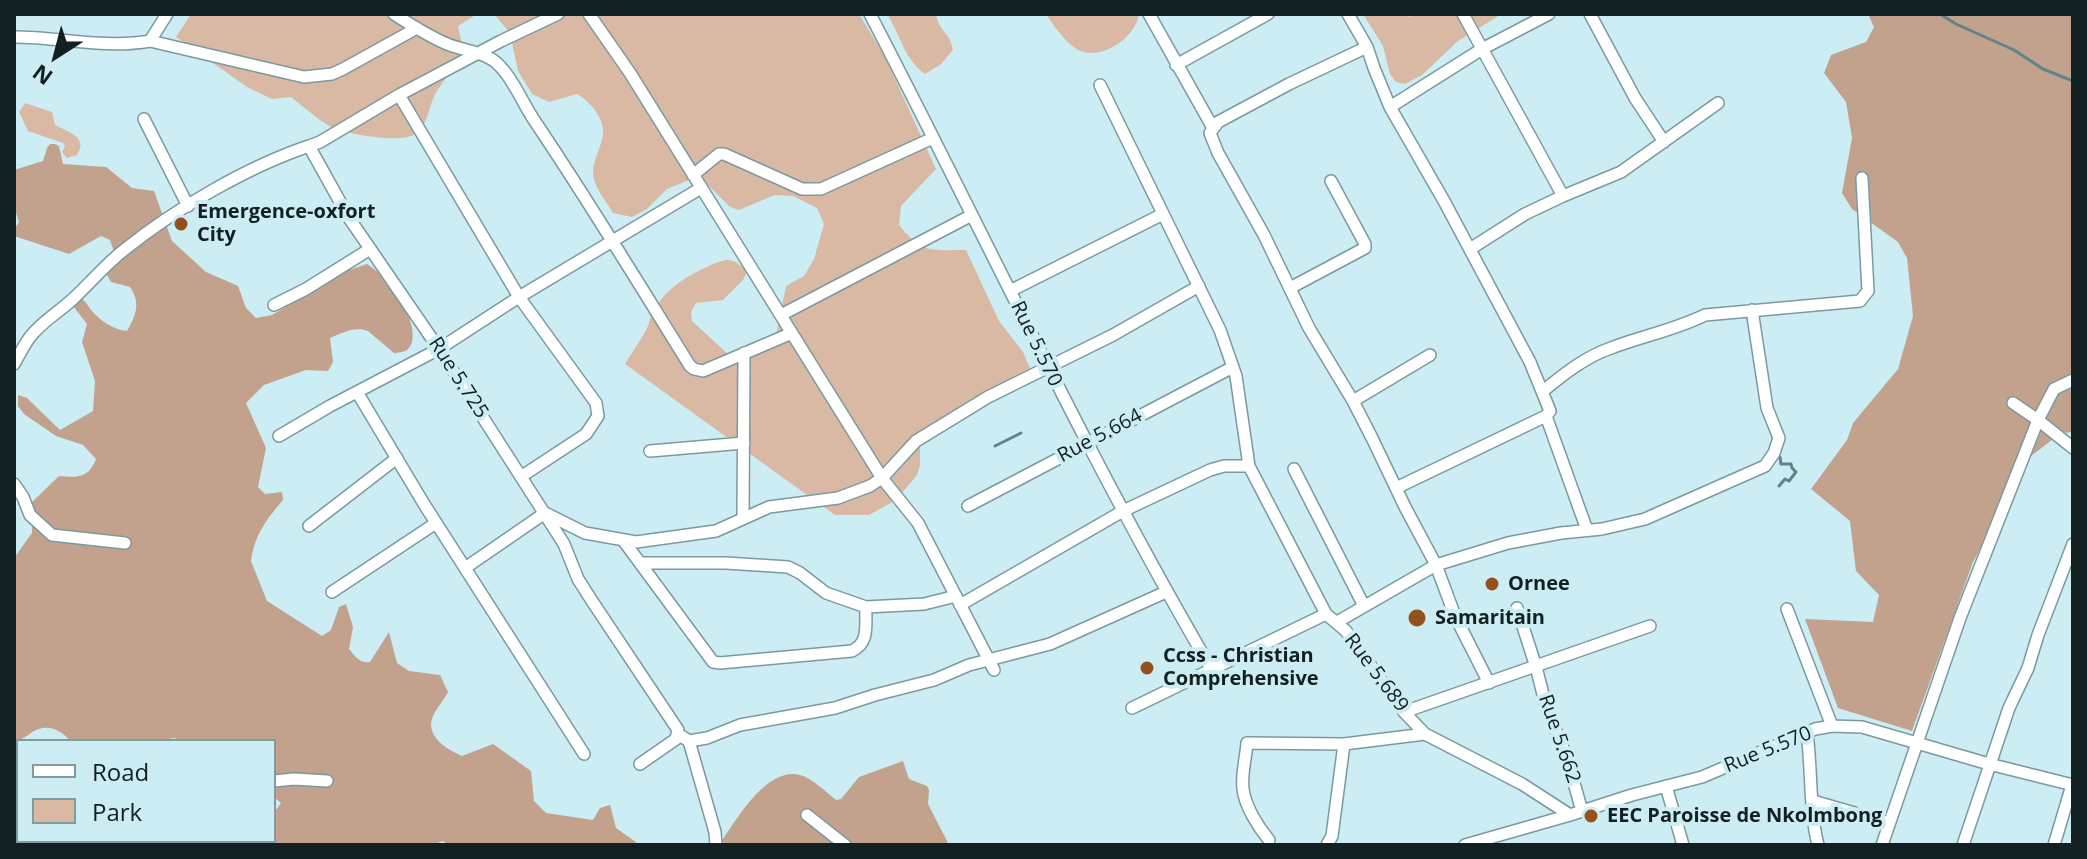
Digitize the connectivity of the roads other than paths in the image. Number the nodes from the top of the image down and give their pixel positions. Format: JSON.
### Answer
{"nodes":[{"id":1,"x":167,"y":14,"type":"edge"},
{"id":2,"x":394,"y":14,"type":"edge"},
{"id":3,"x":558,"y":14,"type":"edge"},
{"id":4,"x":589,"y":14,"type":"edge"},
{"id":5,"x":870,"y":14,"type":"edge"},
{"id":6,"x":1149,"y":14,"type":"edge"},
{"id":7,"x":1268,"y":14,"type":"edge"},
{"id":8,"x":1348,"y":14,"type":"edge"},
{"id":9,"x":1463,"y":14,"type":"edge"},
{"id":10,"x":1549,"y":14,"type":"edge"},
{"id":11,"x":1590,"y":14,"type":"edge"},
{"id":12,"x":417,"y":28,"type":"junction"},
{"id":13,"x":14,"y":37,"type":"edge"},
{"id":14,"x":150,"y":41,"type":"junction"},
{"id":15,"x":1367,"y":47,"type":"junction"},
{"id":16,"x":1482,"y":49,"type":"junction"},
{"id":17,"x":478,"y":53,"type":"junction"},
{"id":18,"x":1176,"y":65,"type":"junction"},
{"id":19,"x":1100,"y":85,"type":"dead end"},
{"id":20,"x":399,"y":95,"type":"junction"},
{"id":21,"x":1718,"y":103,"type":"dead end"},
{"id":22,"x":1390,"y":107,"type":"junction"},
{"id":23,"x":144,"y":119,"type":"dead end"},
{"id":24,"x":1213,"y":128,"type":"junction"},
{"id":25,"x":933,"y":138,"type":"junction"},
{"id":26,"x":1664,"y":142,"type":"junction"},
{"id":27,"x":309,"y":146,"type":"junction"},
{"id":28,"x":693,"y":175,"type":"junction"},
{"id":29,"x":1862,"y":178,"type":"dead end"},
{"id":30,"x":1331,"y":181,"type":"dead end"},
{"id":31,"x":701,"y":188,"type":"junction"},
{"id":32,"x":1563,"y":196,"type":"junction"},
{"id":33,"x":188,"y":206,"type":"junction"},
{"id":34,"x":1163,"y":214,"type":"junction"},
{"id":35,"x":972,"y":215,"type":"junction"},
{"id":36,"x":611,"y":241,"type":"junction"},
{"id":37,"x":370,"y":249,"type":"junction"},
{"id":38,"x":1470,"y":249,"type":"junction"},
{"id":39,"x":1199,"y":286,"type":"junction"},
{"id":40,"x":1290,"y":288,"type":"junction"},
{"id":41,"x":1010,"y":291,"type":"junction"},
{"id":42,"x":519,"y":297,"type":"junction"},
{"id":43,"x":274,"y":305,"type":"dead end"},
{"id":44,"x":1752,"y":310,"type":"junction"},
{"id":45,"x":781,"y":315,"type":"junction"},
{"id":46,"x":792,"y":333,"type":"junction"},
{"id":47,"x":439,"y":349,"type":"junction"},
{"id":48,"x":744,"y":353,"type":"junction"},
{"id":49,"x":1430,"y":355,"type":"dead end"},
{"id":50,"x":14,"y":364,"type":"edge"},
{"id":51,"x":1047,"y":367,"type":"junction"},
{"id":52,"x":1233,"y":367,"type":"junction"},
{"id":53,"x":2073,"y":380,"type":"edge"},
{"id":54,"x":1543,"y":391,"type":"junction"},
{"id":55,"x":357,"y":392,"type":"junction"},
{"id":56,"x":1353,"y":401,"type":"junction"},
{"id":57,"x":2013,"y":403,"type":"dead end"},
{"id":58,"x":1546,"y":416,"type":"junction"},
{"id":59,"x":2038,"y":420,"type":"junction"},
{"id":60,"x":279,"y":436,"type":"dead end"},
{"id":61,"x":1087,"y":442,"type":"junction"},
{"id":62,"x":744,"y":443,"type":"junction"},
{"id":63,"x":2073,"y":448,"type":"edge"},
{"id":64,"x":650,"y":451,"type":"dead end"},
{"id":65,"x":397,"y":458,"type":"junction"},
{"id":66,"x":1249,"y":466,"type":"junction"},
{"id":67,"x":1294,"y":469,"type":"dead end"},
{"id":68,"x":522,"y":476,"type":"junction"},
{"id":69,"x":882,"y":478,"type":"junction"},
{"id":70,"x":14,"y":484,"type":"edge"},
{"id":71,"x":1396,"y":488,"type":"junction"},
{"id":72,"x":968,"y":506,"type":"dead end"},
{"id":73,"x":1123,"y":511,"type":"junction"},
{"id":74,"x":545,"y":513,"type":"junction"},
{"id":75,"x":743,"y":518,"type":"junction"},
{"id":76,"x":436,"y":523,"type":"junction"},
{"id":77,"x":309,"y":526,"type":"dead end"},
{"id":78,"x":1587,"y":530,"type":"junction"},
{"id":79,"x":585,"y":533,"type":"junction"},
{"id":80,"x":623,"y":540,"type":"junction"},
{"id":81,"x":125,"y":543,"type":"dead end"},
{"id":82,"x":564,"y":544,"type":"junction"},
{"id":83,"x":2073,"y":544,"type":"edge"},
{"id":84,"x":640,"y":563,"type":"junction"},
{"id":85,"x":1436,"y":565,"type":"junction"},
{"id":86,"x":465,"y":568,"type":"junction"},
{"id":87,"x":332,"y":592,"type":"dead end"},
{"id":88,"x":1166,"y":592,"type":"junction"},
{"id":89,"x":958,"y":600,"type":"junction"},
{"id":90,"x":1364,"y":606,"type":"junction"},
{"id":91,"x":866,"y":607,"type":"junction"},
{"id":92,"x":1517,"y":608,"type":"dead end"},
{"id":93,"x":1787,"y":609,"type":"dead end"},
{"id":94,"x":1326,"y":614,"type":"junction"},
{"id":95,"x":1337,"y":622,"type":"junction"},
{"id":96,"x":1650,"y":626,"type":"dead end"},
{"id":97,"x":992,"y":665,"type":"junction"},
{"id":98,"x":1536,"y":667,"type":"junction"},
{"id":99,"x":1212,"y":670,"type":"junction"},
{"id":100,"x":1489,"y":683,"type":"junction"},
{"id":101,"x":1132,"y":708,"type":"dead end"},
{"id":102,"x":1404,"y":712,"type":"junction"},
{"id":103,"x":1832,"y":726,"type":"junction"},
{"id":104,"x":1807,"y":733,"type":"junction"},
{"id":105,"x":678,"y":734,"type":"junction"},
{"id":106,"x":1425,"y":734,"type":"junction"},
{"id":107,"x":689,"y":741,"type":"junction"},
{"id":108,"x":1916,"y":742,"type":"junction"},
{"id":109,"x":1344,"y":744,"type":"junction"},
{"id":110,"x":584,"y":754,"type":"dead end"},
{"id":111,"x":640,"y":764,"type":"dead end"},
{"id":112,"x":1989,"y":764,"type":"junction"},
{"id":113,"x":276,"y":781,"type":"edge"},
{"id":114,"x":327,"y":781,"type":"dead end"},
{"id":115,"x":2073,"y":785,"type":"edge"},
{"id":116,"x":1666,"y":786,"type":"junction"},
{"id":117,"x":1813,"y":801,"type":"junction"},
{"id":118,"x":1576,"y":813,"type":"junction"},
{"id":119,"x":807,"y":815,"type":"dead end"},
{"id":120,"x":1889,"y":823,"type":"junction"},
{"id":121,"x":1269,"y":840,"type":"dead end"},
{"id":122,"x":1500,"y":840,"type":"edge"},
{"id":123,"x":716,"y":845,"type":"edge"},
{"id":124,"x":845,"y":845,"type":"edge"},
{"id":125,"x":1327,"y":845,"type":"edge"},
{"id":126,"x":1465,"y":845,"type":"edge"},
{"id":127,"x":1683,"y":845,"type":"edge"},
{"id":128,"x":1818,"y":845,"type":"edge"},
{"id":129,"x":1882,"y":845,"type":"edge"},
{"id":130,"x":1963,"y":845,"type":"edge"},
{"id":131,"x":2054,"y":845,"type":"edge"}],
"edges":[{"from":1,"to":14,"type":"street"},
{"from":2,"to":12,"type":"street"},
{"from":3,"to":17,"type":"street"},
{"from":4,"to":28,"type":"street"},
{"from":5,"to":25,"type":"street","name":"Rue 5.570"},
{"from":6,"to":18,"type":"street"},
{"from":7,"to":18,"type":"street"},
{"from":8,"to":15,"type":"street"},
{"from":9,"to":16,"type":"street"},
{"from":10,"to":16,"type":"street"},
{"from":11,"to":26,"type":"street"},
{"from":12,"to":14,"type":"street"},
{"from":12,"to":17,"type":"street"},
{"from":13,"to":14,"type":"street"},
{"from":15,"to":22,"type":"street"},
{"from":15,"to":24,"type":"street"},
{"from":16,"to":22,"type":"street"},
{"from":16,"to":32,"type":"street"},
{"from":17,"to":20,"type":"street"},
{"from":17,"to":36,"type":"street"},
{"from":18,"to":24,"type":"street"},
{"from":19,"to":34,"type":"street"},
{"from":20,"to":27,"type":"street"},
{"from":20,"to":42,"type":"street"},
{"from":21,"to":26,"type":"street"},
{"from":22,"to":38,"type":"street"},
{"from":23,"to":33,"type":"street"},
{"from":24,"to":40,"type":"street"},
{"from":25,"to":28,"type":"street"},
{"from":25,"to":35,"type":"street","name":"Rue 5.570"},
{"from":26,"to":32,"type":"street"},
{"from":27,"to":33,"type":"street"},
{"from":27,"to":37,"type":"street","name":"Rue 5.725"},
{"from":28,"to":31,"type":"street"},
{"from":29,"to":44,"type":"street"},
{"from":30,"to":40,"type":"street"},
{"from":31,"to":36,"type":"street"},
{"from":31,"to":45,"type":"street"},
{"from":32,"to":38,"type":"street"},
{"from":33,"to":50,"type":"street"},
{"from":34,"to":39,"type":"street"},
{"from":34,"to":41,"type":"street"},
{"from":35,"to":41,"type":"street","name":"Rue 5.570"},
{"from":35,"to":45,"type":"street"},
{"from":36,"to":42,"type":"street"},
{"from":36,"to":48,"type":"street"},
{"from":37,"to":43,"type":"street"},
{"from":37,"to":47,"type":"street","name":"Rue 5.725"},
{"from":38,"to":54,"type":"street"},
{"from":39,"to":51,"type":"street"},
{"from":39,"to":52,"type":"street"},
{"from":40,"to":56,"type":"street"},
{"from":41,"to":51,"type":"street","name":"Rue 5.570"},
{"from":42,"to":47,"type":"street"},
{"from":42,"to":68,"type":"street"},
{"from":44,"to":54,"type":"street"},
{"from":44,"to":78,"type":"street"},
{"from":45,"to":46,"type":"street"},
{"from":46,"to":48,"type":"street"},
{"from":46,"to":69,"type":"street"},
{"from":47,"to":55,"type":"street"},
{"from":47,"to":68,"type":"street","name":"Rue 5.725"},
{"from":48,"to":62,"type":"street"},
{"from":49,"to":56,"type":"street"},
{"from":51,"to":61,"type":"street","name":"Rue 5.570"},
{"from":51,"to":69,"type":"street"},
{"from":52,"to":61,"type":"street","name":"Rue 5.664"},
{"from":52,"to":66,"type":"street"},
{"from":53,"to":59,"type":"street"},
{"from":54,"to":58,"type":"street"},
{"from":55,"to":60,"type":"street"},
{"from":55,"to":65,"type":"street"},
{"from":56,"to":71,"type":"street"},
{"from":57,"to":59,"type":"street"},
{"from":58,"to":71,"type":"street"},
{"from":58,"to":78,"type":"street"},
{"from":59,"to":63,"type":"street"},
{"from":59,"to":108,"type":"street"},
{"from":61,"to":72,"type":"street","name":"Rue 5.664"},
{"from":61,"to":73,"type":"street","name":"Rue 5.570"},
{"from":62,"to":64,"type":"street"},
{"from":62,"to":75,"type":"street"},
{"from":65,"to":76,"type":"street"},
{"from":65,"to":77,"type":"street"},
{"from":66,"to":73,"type":"street"},
{"from":66,"to":94,"type":"street"},
{"from":67,"to":90,"type":"street"},
{"from":68,"to":74,"type":"street","name":"Rue 5.725"},
{"from":69,"to":75,"type":"street"},
{"from":69,"to":89,"type":"street"},
{"from":70,"to":81,"type":"street"},
{"from":71,"to":85,"type":"street"},
{"from":73,"to":88,"type":"street","name":"Rue 5.570"},
{"from":73,"to":89,"type":"street"},
{"from":74,"to":79,"type":"street"},
{"from":74,"to":82,"type":"street","name":"Rue 5.725"},
{"from":74,"to":86,"type":"street"},
{"from":75,"to":80,"type":"street"},
{"from":76,"to":86,"type":"street"},
{"from":76,"to":87,"type":"street"},
{"from":78,"to":85,"type":"street"},
{"from":79,"to":80,"type":"street"},
{"from":79,"to":82,"type":"street"},
{"from":80,"to":84,"type":"street"},
{"from":82,"to":105,"type":"street","name":"Rue 5.725"},
{"from":83,"to":112,"type":"street"},
{"from":84,"to":91,"type":"street"},
{"from":84,"to":91,"type":"street"},
{"from":85,"to":90,"type":"street"},
{"from":85,"to":100,"type":"street"},
{"from":86,"to":110,"type":"street"},
{"from":88,"to":97,"type":"street"},
{"from":88,"to":99,"type":"street","name":"Rue 5.570"},
{"from":89,"to":91,"type":"street"},
{"from":89,"to":97,"type":"street"},
{"from":90,"to":95,"type":"street"},
{"from":92,"to":98,"type":"street","name":"Rue 5.662"},
{"from":93,"to":103,"type":"street"},
{"from":94,"to":95,"type":"street","name":"Rue 5.689"},
{"from":94,"to":99,"type":"street"},
{"from":95,"to":102,"type":"street","name":"Rue 5.689"},
{"from":96,"to":98,"type":"street"},
{"from":97,"to":107,"type":"street"},
{"from":98,"to":100,"type":"street"},
{"from":98,"to":118,"type":"street","name":"Rue 5.662"},
{"from":99,"to":101,"type":"street"},
{"from":100,"to":102,"type":"street"},
{"from":102,"to":106,"type":"street","name":"Rue 5.689"},
{"from":103,"to":104,"type":"street","name":"Rue 5.570"},
{"from":103,"to":108,"type":"street","name":"Rue 5.570"},
{"from":104,"to":116,"type":"street","name":"Rue 5.570"},
{"from":104,"to":117,"type":"street"},
{"from":105,"to":107,"type":"street"},
{"from":105,"to":111,"type":"street"},
{"from":106,"to":109,"type":"street"},
{"from":106,"to":118,"type":"street","name":"Rue 5.689"},
{"from":107,"to":123,"type":"street"},
{"from":108,"to":112,"type":"street","name":"Rue 5.570"},
{"from":108,"to":120,"type":"street"},
{"from":109,"to":121,"type":"street"},
{"from":109,"to":125,"type":"street"},
{"from":112,"to":115,"type":"street","name":"Rue 5.570"},
{"from":112,"to":130,"type":"street"},
{"from":113,"to":114,"type":"street"},
{"from":115,"to":131,"type":"street"},
{"from":116,"to":118,"type":"street","name":"Rue 5.570"},
{"from":116,"to":127,"type":"street"},
{"from":117,"to":120,"type":"street"},
{"from":117,"to":128,"type":"street"},
{"from":118,"to":122,"type":"street","name":"Rue 5.570"},
{"from":119,"to":124,"type":"street"},
{"from":120,"to":129,"type":"street"},
{"from":122,"to":126,"type":"street","name":"Rue 5.570"}]}
